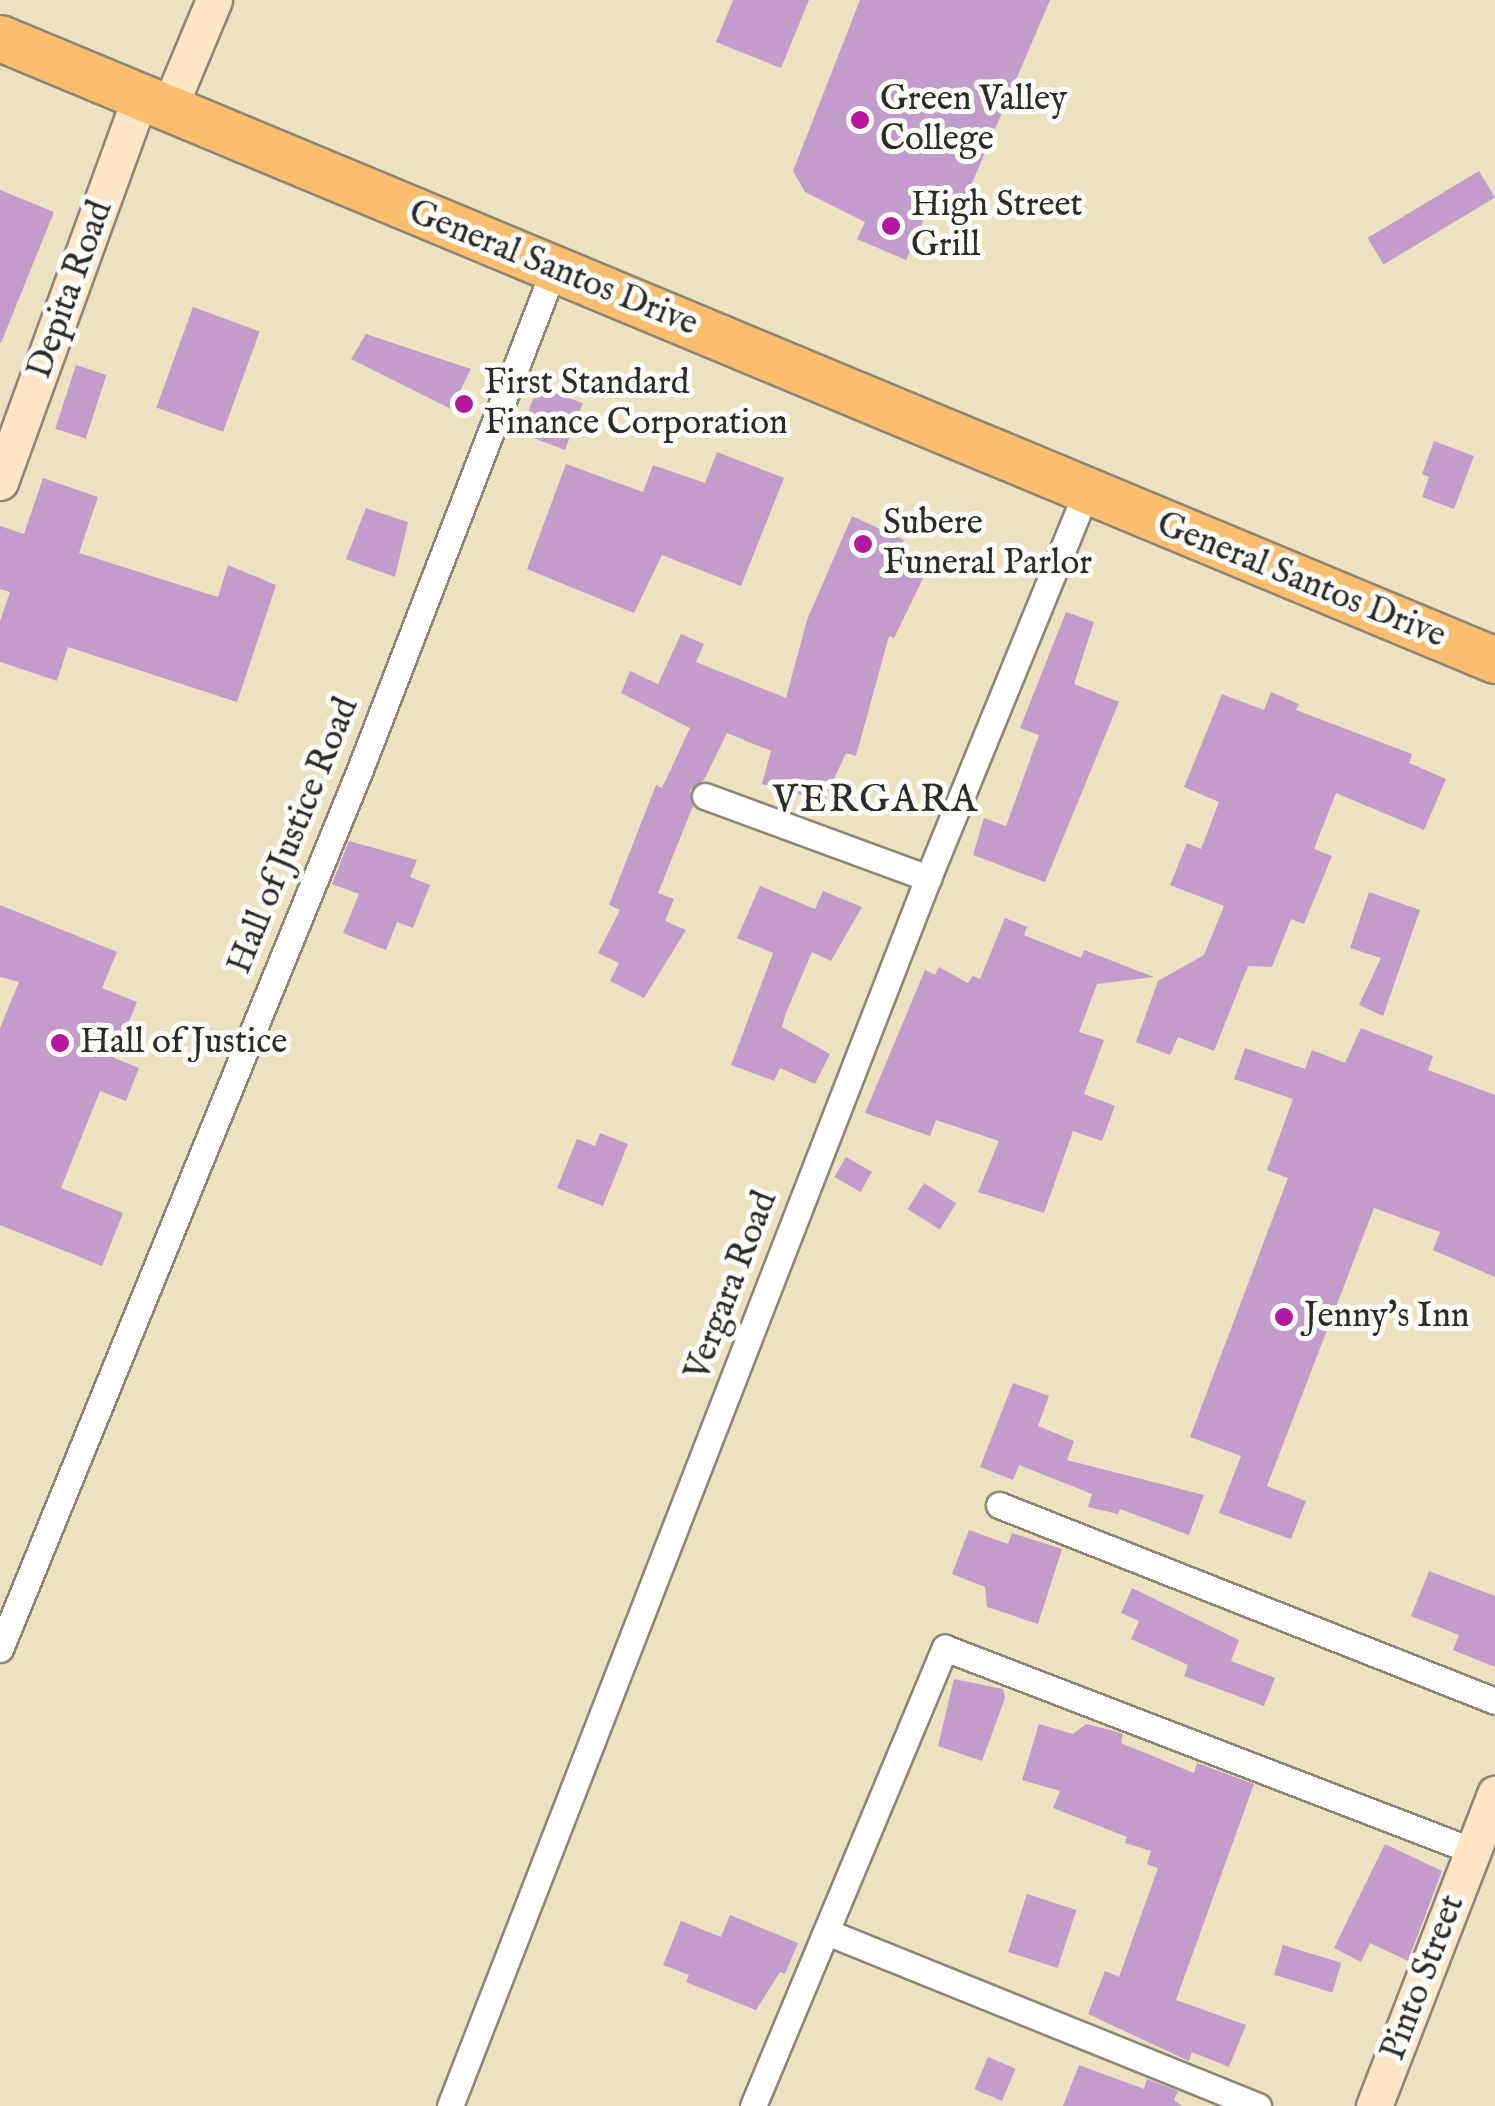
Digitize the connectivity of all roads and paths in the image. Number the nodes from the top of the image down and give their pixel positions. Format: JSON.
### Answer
{"nodes":[{"id":1,"x":214,"y":0,"type":"edge"},
{"id":2,"x":0,"y":38,"type":"edge"},
{"id":3,"x":154,"y":104,"type":"junction"},
{"id":4,"x":554,"y":269,"type":"junction"},
{"id":5,"x":0,"y":482,"type":"edge"},
{"id":6,"x":1086,"y":493,"type":"junction"},
{"id":7,"x":1495,"y":660,"type":"edge"},
{"id":8,"x":705,"y":796,"type":"dead end"},
{"id":9,"x":928,"y":878,"type":"junction"},
{"id":10,"x":998,"y":1504,"type":"dead end"},
{"id":11,"x":0,"y":1649,"type":"edge"},
{"id":12,"x":1495,"y":1701,"type":"edge"},
{"id":13,"x":1495,"y":1794,"type":"edge"},
{"id":14,"x":1473,"y":1850,"type":"junction"},
{"id":15,"x":826,"y":1932,"type":"junction"},
{"id":16,"x":450,"y":2106,"type":"edge"},
{"id":17,"x":754,"y":2106,"type":"edge"},
{"id":18,"x":1258,"y":2106,"type":"edge"},
{"id":19,"x":1374,"y":2106,"type":"edge"}],
"edges":[{"from":1,"to":3,"type":"street","name":"Depita Road"},
{"from":2,"to":3,"type":"highway","name":"General Santos Drive"},
{"from":3,"to":4,"type":"highway","name":"General Santos Drive"},
{"from":3,"to":5,"type":"street","name":"Depita Road"},
{"from":4,"to":6,"type":"highway","name":"General Santos Drive"},
{"from":4,"to":11,"type":"street","name":"Hall of Justice Road"},
{"from":6,"to":7,"type":"highway","name":"General Santos Drive"},
{"from":6,"to":9,"type":"street","name":"Vergara Road"},
{"from":8,"to":9,"type":"street"},
{"from":9,"to":16,"type":"street","name":"Vergara Road"},
{"from":10,"to":12,"type":"street"},
{"from":13,"to":14,"type":"street","name":"Pinto Street"},
{"from":14,"to":15,"type":"street"},
{"from":14,"to":19,"type":"street","name":"Pinto Street"},
{"from":15,"to":17,"type":"street"},
{"from":15,"to":18,"type":"street"}]}
